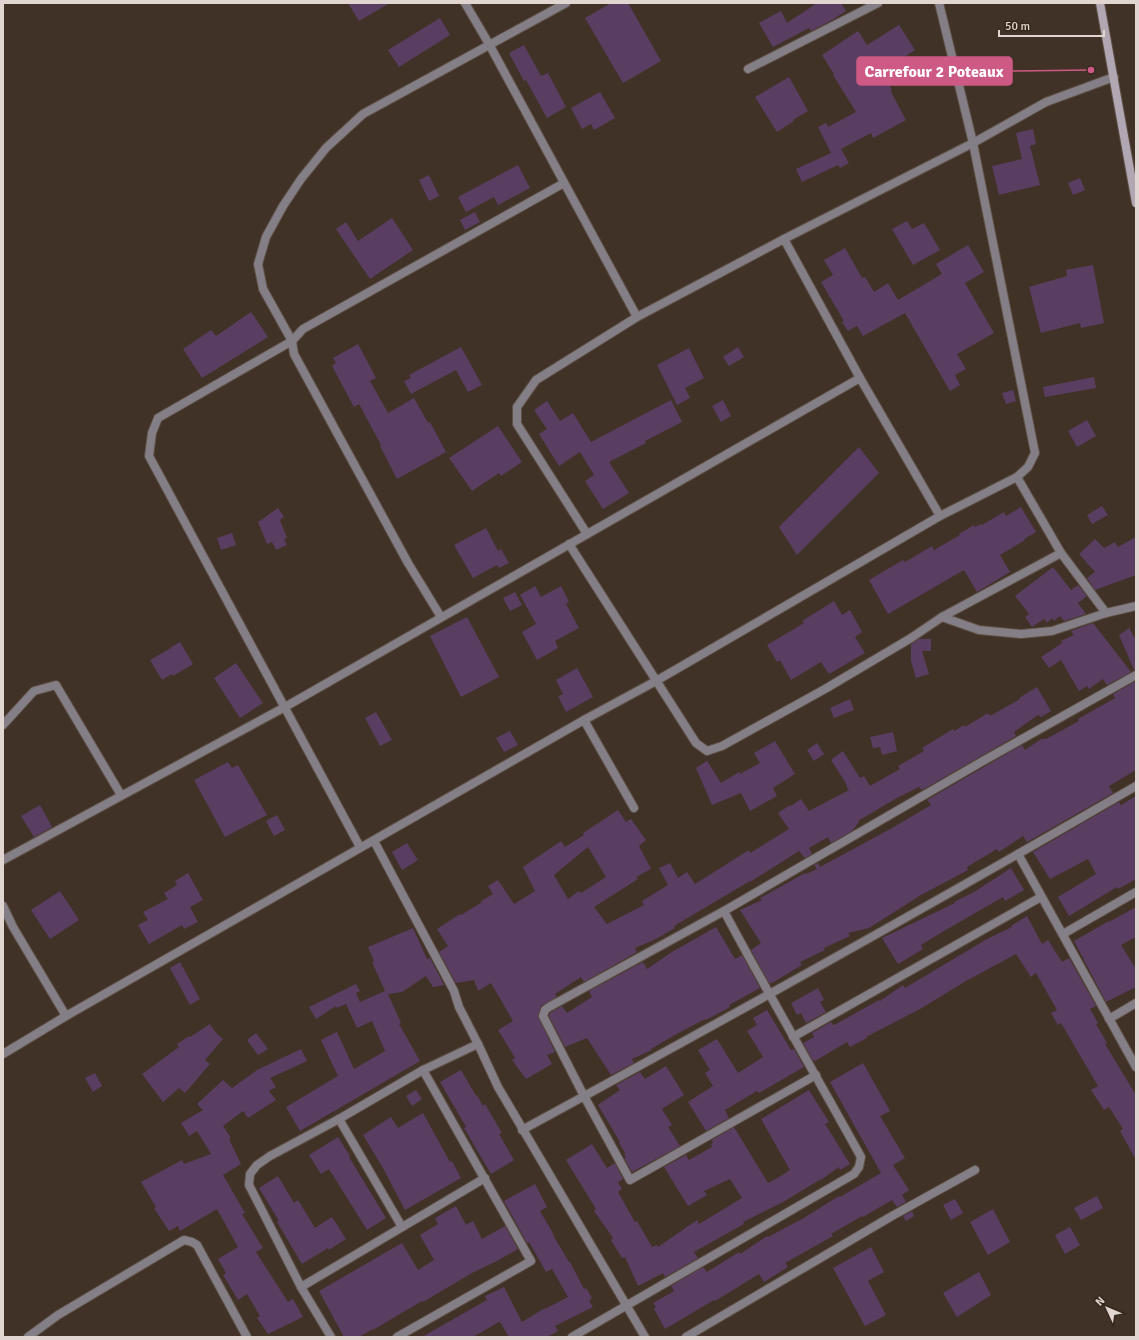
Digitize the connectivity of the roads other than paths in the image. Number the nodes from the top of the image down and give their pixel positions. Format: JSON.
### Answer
{"nodes":[{"id":1,"x":465,"y":3,"type":"edge"},
{"id":2,"x":566,"y":3,"type":"edge"},
{"id":3,"x":878,"y":3,"type":"edge"},
{"id":4,"x":939,"y":3,"type":"edge"},
{"id":5,"x":1100,"y":3,"type":"edge"},
{"id":6,"x":489,"y":44,"type":"junction"},
{"id":7,"x":748,"y":69,"type":"dead end"},
{"id":8,"x":1114,"y":77,"type":"junction"},
{"id":9,"x":973,"y":143,"type":"junction"},
{"id":10,"x":564,"y":183,"type":"junction"},
{"id":11,"x":1136,"y":204,"type":"edge"},
{"id":12,"x":784,"y":240,"type":"junction"},
{"id":13,"x":637,"y":317,"type":"junction"},
{"id":14,"x":292,"y":340,"type":"junction"},
{"id":15,"x":860,"y":378,"type":"junction"},
{"id":16,"x":1017,"y":477,"type":"junction"},
{"id":17,"x":940,"y":516,"type":"junction"},
{"id":18,"x":587,"y":534,"type":"junction"},
{"id":19,"x":569,"y":544,"type":"junction"},
{"id":20,"x":1061,"y":553,"type":"junction"},
{"id":21,"x":1136,"y":606,"type":"edge"},
{"id":22,"x":1106,"y":613,"type":"junction"},
{"id":23,"x":441,"y":617,"type":"junction"},
{"id":24,"x":942,"y":617,"type":"junction"},
{"id":25,"x":1136,"y":675,"type":"edge"},
{"id":26,"x":656,"y":681,"type":"junction"},
{"id":27,"x":285,"y":707,"type":"junction"},
{"id":28,"x":584,"y":720,"type":"junction"},
{"id":29,"x":3,"y":725,"type":"edge"},
{"id":30,"x":1136,"y":786,"type":"edge"},
{"id":31,"x":121,"y":795,"type":"junction"},
{"id":32,"x":634,"y":808,"type":"dead end"},
{"id":33,"x":374,"y":841,"type":"junction"},
{"id":34,"x":360,"y":847,"type":"junction"},
{"id":35,"x":1018,"y":854,"type":"junction"},
{"id":36,"x":3,"y":860,"type":"edge"},
{"id":37,"x":1136,"y":892,"type":"edge"},
{"id":38,"x":1041,"y":897,"type":"junction"},
{"id":39,"x":3,"y":906,"type":"edge"},
{"id":40,"x":724,"y":911,"type":"junction"},
{"id":41,"x":1063,"y":934,"type":"junction"},
{"id":42,"x":769,"y":994,"type":"junction"},
{"id":43,"x":1136,"y":1003,"type":"edge"},
{"id":44,"x":66,"y":1016,"type":"junction"},
{"id":45,"x":1109,"y":1019,"type":"junction"},
{"id":46,"x":793,"y":1036,"type":"junction"},
{"id":47,"x":478,"y":1044,"type":"junction"},
{"id":48,"x":3,"y":1054,"type":"edge"},
{"id":49,"x":1136,"y":1067,"type":"edge"},
{"id":50,"x":423,"y":1070,"type":"junction"},
{"id":51,"x":816,"y":1076,"type":"junction"},
{"id":52,"x":584,"y":1096,"type":"junction"},
{"id":53,"x":339,"y":1119,"type":"junction"},
{"id":54,"x":522,"y":1130,"type":"junction"},
{"id":55,"x":975,"y":1170,"type":"dead end"},
{"id":56,"x":485,"y":1178,"type":"junction"},
{"id":57,"x":402,"y":1227,"type":"junction"},
{"id":58,"x":301,"y":1287,"type":"junction"},
{"id":59,"x":626,"y":1306,"type":"junction"},
{"id":60,"x":28,"y":1337,"type":"edge"},
{"id":61,"x":247,"y":1337,"type":"edge"},
{"id":62,"x":332,"y":1337,"type":"edge"},
{"id":63,"x":397,"y":1337,"type":"edge"},
{"id":64,"x":572,"y":1337,"type":"edge"},
{"id":65,"x":645,"y":1337,"type":"edge"},
{"id":66,"x":686,"y":1337,"type":"edge"}],
"edges":[{"from":1,"to":6,"type":"street"},
{"from":2,"to":6,"type":"street"},
{"from":3,"to":7,"type":"street"},
{"from":4,"to":9,"type":"street"},
{"from":5,"to":8,"type":"street"},
{"from":6,"to":10,"type":"street"},
{"from":6,"to":14,"type":"street"},
{"from":8,"to":9,"type":"street"},
{"from":8,"to":11,"type":"street"},
{"from":9,"to":12,"type":"street"},
{"from":9,"to":16,"type":"street"},
{"from":10,"to":13,"type":"street"},
{"from":10,"to":14,"type":"street"},
{"from":12,"to":13,"type":"street"},
{"from":12,"to":15,"type":"street"},
{"from":13,"to":18,"type":"street"},
{"from":14,"to":23,"type":"street"},
{"from":14,"to":27,"type":"street"},
{"from":15,"to":17,"type":"street"},
{"from":15,"to":18,"type":"street"},
{"from":16,"to":17,"type":"street"},
{"from":16,"to":20,"type":"street"},
{"from":17,"to":26,"type":"street"},
{"from":18,"to":19,"type":"street"},
{"from":19,"to":23,"type":"street"},
{"from":19,"to":26,"type":"street"},
{"from":20,"to":22,"type":"street"},
{"from":20,"to":24,"type":"street"},
{"from":21,"to":22,"type":"street"},
{"from":22,"to":24,"type":"street"},
{"from":23,"to":27,"type":"street"},
{"from":24,"to":26,"type":"street"},
{"from":25,"to":40,"type":"street"},
{"from":26,"to":28,"type":"street"},
{"from":27,"to":31,"type":"street"},
{"from":27,"to":34,"type":"street"},
{"from":28,"to":32,"type":"street"},
{"from":28,"to":33,"type":"street"},
{"from":29,"to":31,"type":"street"},
{"from":30,"to":35,"type":"street"},
{"from":31,"to":36,"type":"street"},
{"from":33,"to":34,"type":"street"},
{"from":33,"to":47,"type":"street"},
{"from":34,"to":44,"type":"street"},
{"from":35,"to":38,"type":"street"},
{"from":35,"to":42,"type":"street"},
{"from":37,"to":41,"type":"street"},
{"from":38,"to":41,"type":"street"},
{"from":38,"to":46,"type":"street"},
{"from":39,"to":44,"type":"street"},
{"from":40,"to":42,"type":"street"},
{"from":40,"to":52,"type":"street"},
{"from":41,"to":45,"type":"street"},
{"from":42,"to":46,"type":"street"},
{"from":42,"to":52,"type":"street"},
{"from":43,"to":45,"type":"street"},
{"from":44,"to":48,"type":"street"},
{"from":45,"to":49,"type":"street"},
{"from":46,"to":51,"type":"street"},
{"from":47,"to":50,"type":"street"},
{"from":47,"to":54,"type":"street"},
{"from":50,"to":53,"type":"street"},
{"from":50,"to":56,"type":"street"},
{"from":51,"to":52,"type":"street"},
{"from":51,"to":59,"type":"street"},
{"from":52,"to":54,"type":"street"},
{"from":53,"to":57,"type":"street"},
{"from":53,"to":58,"type":"street"},
{"from":54,"to":59,"type":"street"},
{"from":55,"to":66,"type":"street"},
{"from":56,"to":57,"type":"street"},
{"from":56,"to":63,"type":"street"},
{"from":57,"to":58,"type":"street"},
{"from":58,"to":62,"type":"street"},
{"from":59,"to":64,"type":"street"},
{"from":59,"to":65,"type":"street"},
{"from":60,"to":61,"type":"street"}]}
